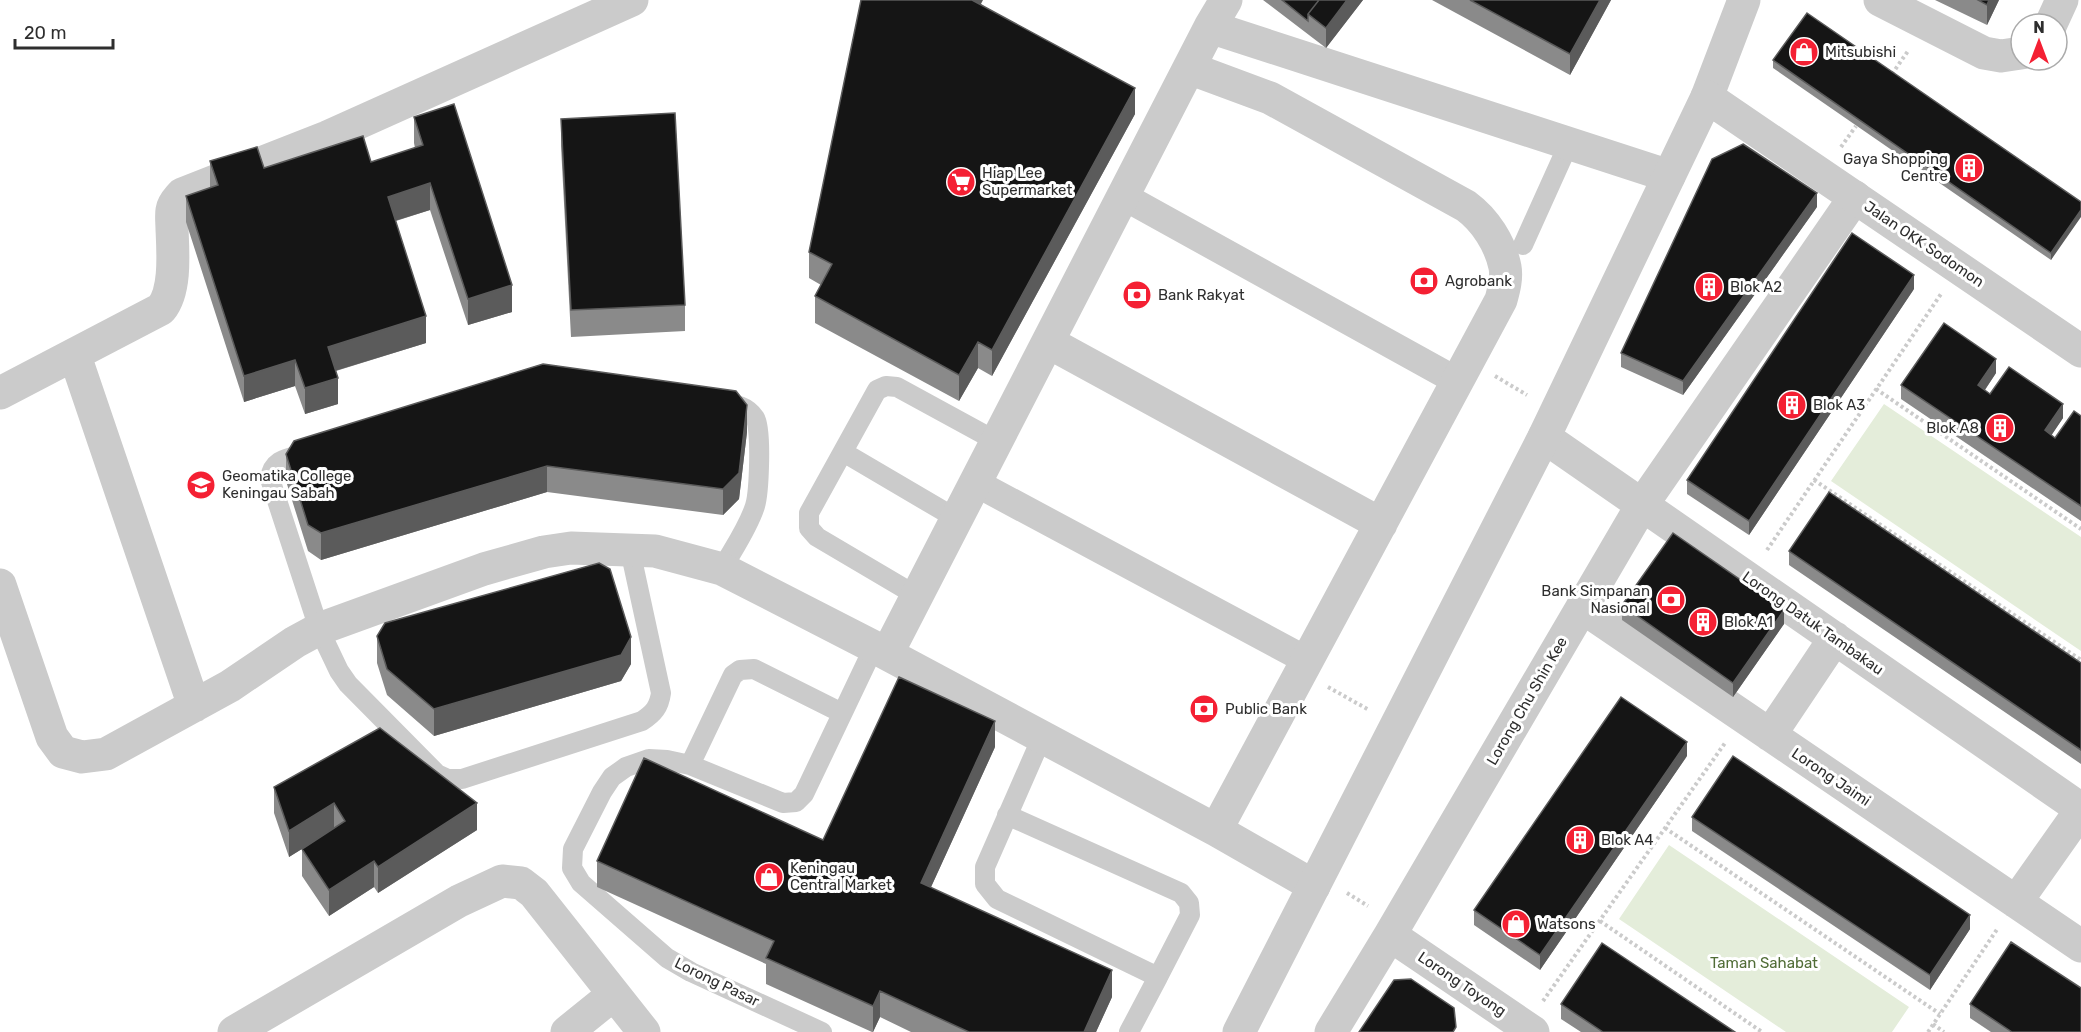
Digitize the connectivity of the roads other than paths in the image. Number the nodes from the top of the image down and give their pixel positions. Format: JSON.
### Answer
{"nodes":[{"id":1,"x":632,"y":0,"type":"edge"},
{"id":2,"x":1744,"y":0,"type":"edge"},
{"id":3,"x":1887,"y":2,"type":"edge"},
{"id":4,"x":1218,"y":14,"type":"edge"},
{"id":5,"x":2009,"y":55,"type":"edge"},
{"id":6,"x":1189,"y":68,"type":"junction"},
{"id":7,"x":1707,"y":97,"type":"junction"},
{"id":8,"x":1569,"y":144,"type":"junction"},
{"id":9,"x":1669,"y":176,"type":"junction"},
{"id":10,"x":1123,"y":196,"type":"junction"},
{"id":11,"x":1855,"y":197,"type":"junction"},
{"id":12,"x":1523,"y":246,"type":"dead end"},
{"id":13,"x":1048,"y":342,"type":"junction"},
{"id":14,"x":2081,"y":351,"type":"edge"},
{"id":15,"x":75,"y":356,"type":"junction"},
{"id":16,"x":1462,"y":371,"type":"junction"},
{"id":17,"x":0,"y":393,"type":"edge"},
{"id":18,"x":701,"y":400,"type":"edge"},
{"id":19,"x":1550,"y":424,"type":"junction"},
{"id":20,"x":996,"y":441,"type":"junction"},
{"id":21,"x":332,"y":446,"type":"edge"},
{"id":22,"x":843,"y":452,"type":"junction"},
{"id":23,"x":976,"y":483,"type":"junction"},
{"id":24,"x":1642,"y":505,"type":"junction"},
{"id":25,"x":957,"y":519,"type":"junction"},
{"id":26,"x":1381,"y":524,"type":"junction"},
{"id":27,"x":630,"y":550,"type":"junction"},
{"id":28,"x":722,"y":569,"type":"junction"},
{"id":29,"x":0,"y":585,"type":"edge"},
{"id":30,"x":917,"y":596,"type":"junction"},
{"id":31,"x":1582,"y":607,"type":"junction"},
{"id":32,"x":319,"y":629,"type":"junction"},
{"id":33,"x":1835,"y":638,"type":"junction"},
{"id":34,"x":881,"y":650,"type":"junction"},
{"id":35,"x":1305,"y":667,"type":"junction"},
{"id":36,"x":194,"y":706,"type":"junction"},
{"id":37,"x":842,"y":712,"type":"junction"},
{"id":38,"x":1756,"y":726,"type":"junction"},
{"id":39,"x":1042,"y":737,"type":"junction"},
{"id":40,"x":690,"y":765,"type":"junction"},
{"id":41,"x":2081,"y":809,"type":"edge"},
{"id":42,"x":1007,"y":814,"type":"junction"},
{"id":43,"x":1216,"y":830,"type":"junction"},
{"id":44,"x":1330,"y":889,"type":"junction"},
{"id":45,"x":2016,"y":902,"type":"junction"},
{"id":46,"x":1390,"y":935,"type":"junction"},
{"id":47,"x":2081,"y":946,"type":"edge"},
{"id":48,"x":1158,"y":977,"type":"junction"},
{"id":49,"x":614,"y":994,"type":"junction"},
{"id":50,"x":1529,"y":1029,"type":"edge"},
{"id":51,"x":234,"y":1032,"type":"edge"},
{"id":52,"x":567,"y":1032,"type":"edge"},
{"id":53,"x":644,"y":1032,"type":"edge"},
{"id":54,"x":822,"y":1032,"type":"edge"},
{"id":55,"x":1129,"y":1032,"type":"edge"},
{"id":56,"x":1239,"y":1032,"type":"edge"},
{"id":57,"x":1331,"y":1032,"type":"edge"}],
"edges":[{"from":1,"to":15,"type":"street"},
{"from":2,"to":7,"type":"street"},
{"from":3,"to":5,"type":"street"},
{"from":4,"to":6,"type":"street"},
{"from":4,"to":8,"type":"street"},
{"from":6,"to":10,"type":"street"},
{"from":6,"to":16,"type":"street"},
{"from":7,"to":9,"type":"street"},
{"from":7,"to":11,"type":"street","name":"Jalan OKK Sodomon"},
{"from":8,"to":9,"type":"street"},
{"from":8,"to":12,"type":"lane"},
{"from":9,"to":19,"type":"street"},
{"from":10,"to":13,"type":"street"},
{"from":10,"to":16,"type":"street"},
{"from":11,"to":14,"type":"street","name":"Jalan OKK Sodomon"},
{"from":11,"to":24,"type":"street","name":"Lorong Chu Shin Kee"},
{"from":13,"to":20,"type":"street"},
{"from":13,"to":26,"type":"street"},
{"from":15,"to":17,"type":"street"},
{"from":15,"to":36,"type":"street"},
{"from":16,"to":26,"type":"street"},
{"from":18,"to":28,"type":"lane"},
{"from":19,"to":24,"type":"street","name":"Lorong Datuk Tambakau"},
{"from":19,"to":44,"type":"street"},
{"from":20,"to":22,"type":"lane"},
{"from":20,"to":23,"type":"street"},
{"from":21,"to":32,"type":"lane"},
{"from":22,"to":25,"type":"lane"},
{"from":22,"to":30,"type":"lane"},
{"from":23,"to":25,"type":"street"},
{"from":23,"to":35,"type":"street"},
{"from":24,"to":31,"type":"street","name":"Lorong Chu Shin Kee"},
{"from":24,"to":33,"type":"street","name":"Lorong Datuk Tambakau"},
{"from":25,"to":30,"type":"street"},
{"from":26,"to":35,"type":"street"},
{"from":27,"to":28,"type":"street"},
{"from":27,"to":32,"type":"street"},
{"from":27,"to":32,"type":"lane"},
{"from":28,"to":34,"type":"street"},
{"from":29,"to":36,"type":"street"},
{"from":30,"to":34,"type":"street"},
{"from":31,"to":38,"type":"street","name":"Lorong Jaimi"},
{"from":31,"to":46,"type":"street","name":"Lorong Chu Shin Kee"},
{"from":32,"to":36,"type":"street"},
{"from":33,"to":38,"type":"street"},
{"from":33,"to":41,"type":"street","name":"Lorong Datuk Tambakau"},
{"from":34,"to":37,"type":"lane"},
{"from":34,"to":39,"type":"street"},
{"from":35,"to":43,"type":"street"},
{"from":37,"to":40,"type":"lane"},
{"from":37,"to":40,"type":"lane"},
{"from":38,"to":45,"type":"street","name":"Lorong Jaimi"},
{"from":39,"to":42,"type":"lane"},
{"from":39,"to":43,"type":"street"},
{"from":40,"to":54,"type":"lane","name":"Lorong Pasar"},
{"from":41,"to":45,"type":"street"},
{"from":42,"to":48,"type":"lane"},
{"from":42,"to":48,"type":"lane"},
{"from":43,"to":44,"type":"street"},
{"from":44,"to":56,"type":"street"},
{"from":45,"to":47,"type":"street","name":"Lorong Jaimi"},
{"from":46,"to":50,"type":"street","name":"Lorong Toyong"},
{"from":46,"to":57,"type":"street","name":"Lorong Chu Shin Kee"},
{"from":48,"to":55,"type":"lane"},
{"from":49,"to":51,"type":"street"},
{"from":49,"to":52,"type":"street"},
{"from":49,"to":53,"type":"street"}]}
